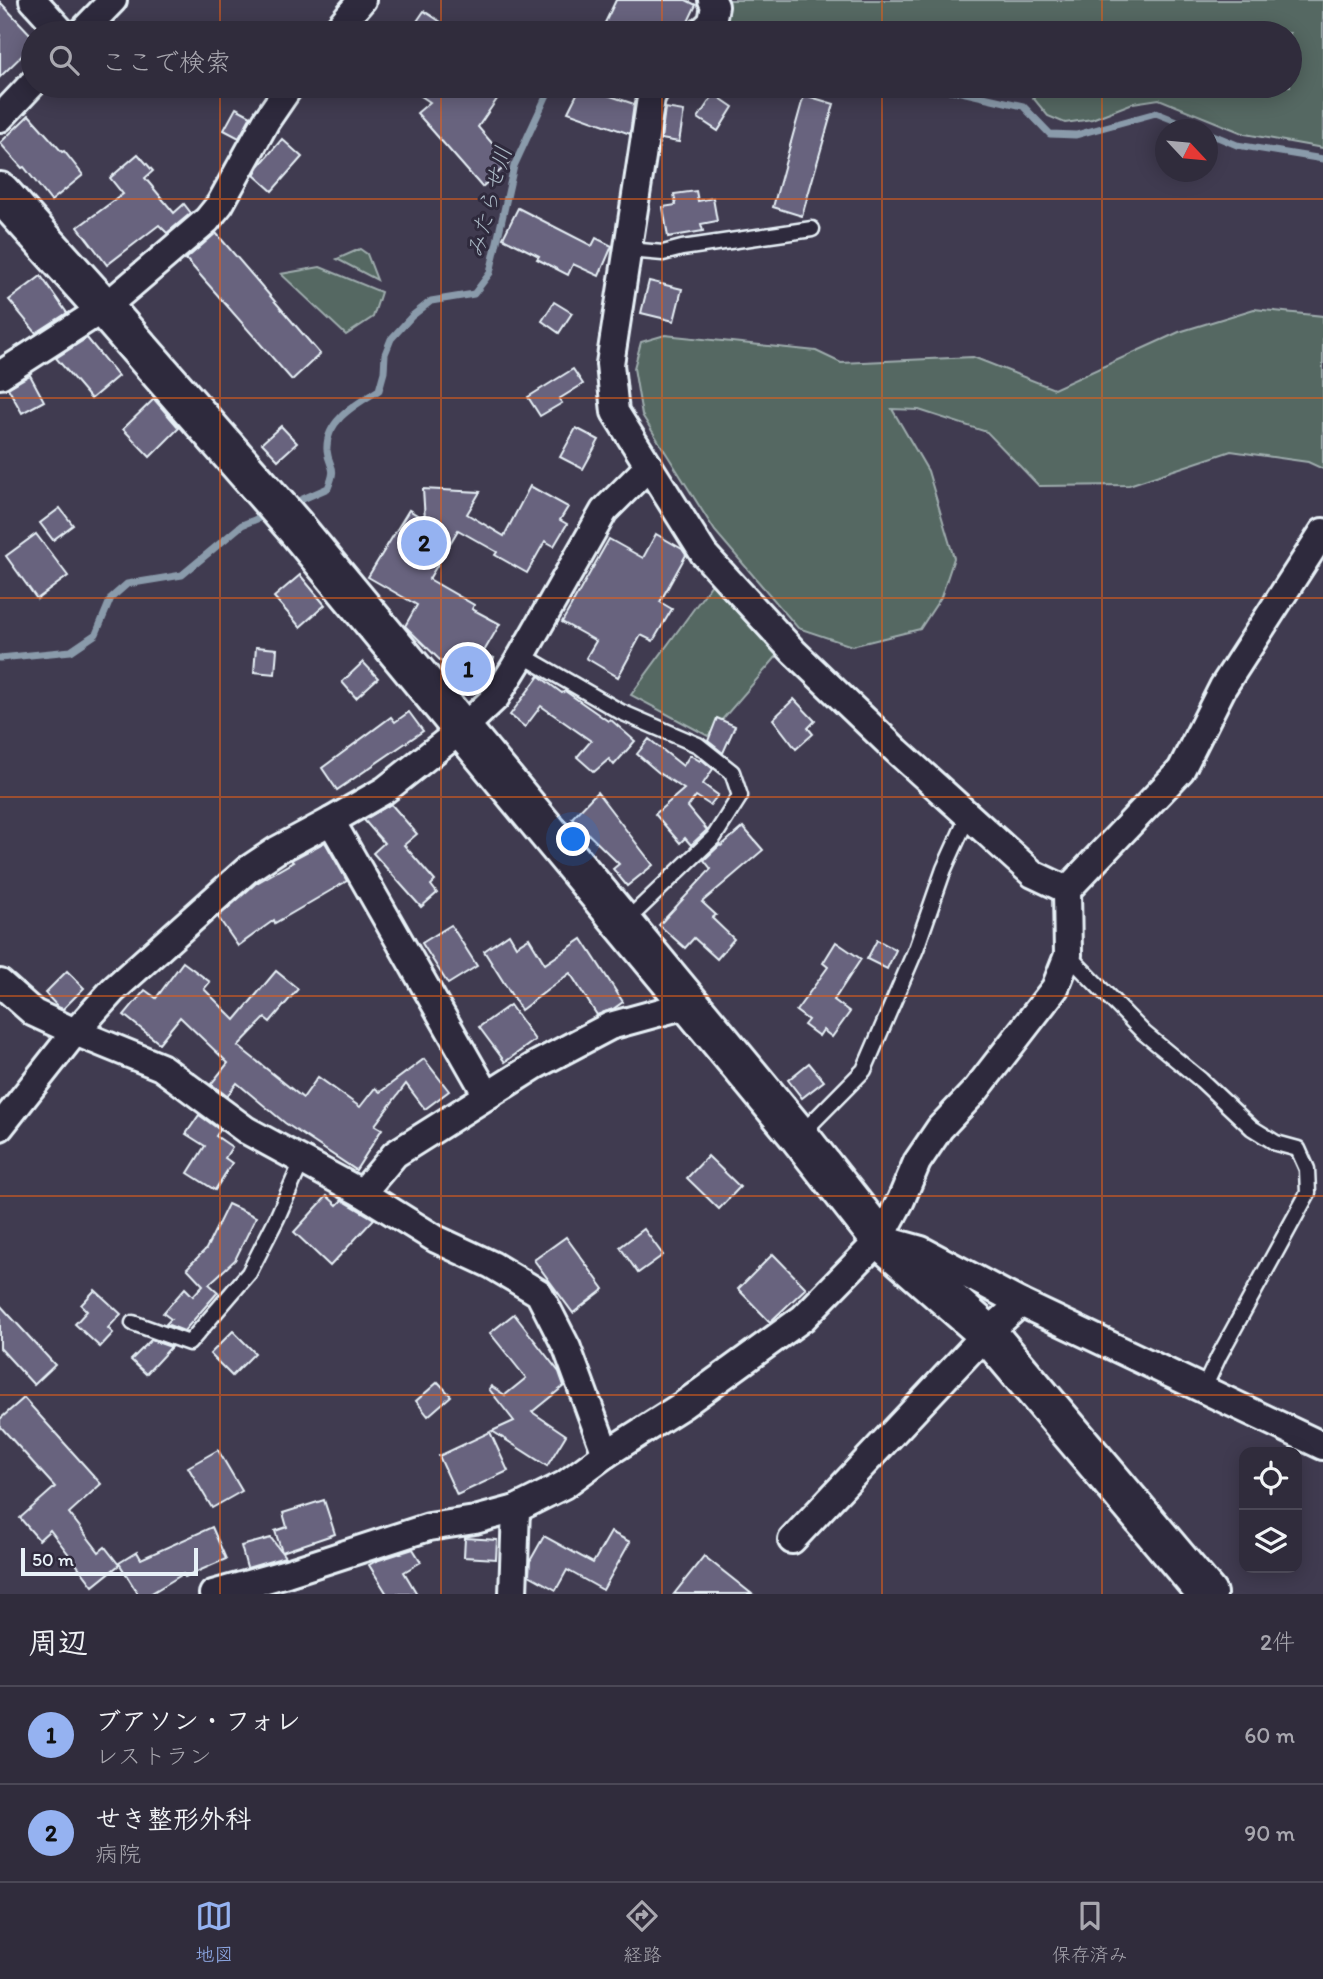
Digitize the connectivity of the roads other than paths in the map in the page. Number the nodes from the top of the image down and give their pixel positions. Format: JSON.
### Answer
{"nodes":[{"id":1,"x":33,"y":0,"type":"edge"},
{"id":2,"x":113,"y":0,"type":"edge"},
{"id":3,"x":362,"y":0,"type":"edge"},
{"id":4,"x":712,"y":0,"type":"edge"},
{"id":5,"x":52,"y":21,"type":"edge"},
{"id":6,"x":93,"y":21,"type":"edge"},
{"id":7,"x":344,"y":21,"type":"edge"},
{"id":8,"x":712,"y":21,"type":"edge"},
{"id":9,"x":21,"y":96,"type":"edge"},
{"id":10,"x":282,"y":98,"type":"edge"},
{"id":11,"x":651,"y":98,"type":"edge"},
{"id":12,"x":0,"y":118,"type":"edge"},
{"id":13,"x":0,"y":192,"type":"edge"},
{"id":14,"x":813,"y":229,"type":"dead end"},
{"id":15,"x":629,"y":250,"type":"junction"},
{"id":16,"x":104,"y":308,"type":"junction"},
{"id":17,"x":0,"y":375,"type":"edge"},
{"id":18,"x":649,"y":466,"type":"junction"},
{"id":19,"x":1323,"y":533,"type":"edge"},
{"id":20,"x":522,"y":655,"type":"junction"},
{"id":21,"x":462,"y":729,"type":"junction"},
{"id":22,"x":968,"y":816,"type":"junction"},
{"id":23,"x":331,"y":821,"type":"junction"},
{"id":24,"x":1067,"y":890,"type":"junction"},
{"id":25,"x":623,"y":924,"type":"junction"},
{"id":26,"x":1068,"y":955,"type":"junction"},
{"id":27,"x":0,"y":983,"type":"edge"},
{"id":28,"x":690,"y":1004,"type":"junction"},
{"id":29,"x":75,"y":1032,"type":"junction"},
{"id":30,"x":487,"y":1096,"type":"junction"},
{"id":31,"x":0,"y":1127,"type":"edge"},
{"id":32,"x":799,"y":1136,"type":"junction"},
{"id":33,"x":302,"y":1161,"type":"junction"},
{"id":34,"x":362,"y":1193,"type":"junction"},
{"id":35,"x":880,"y":1239,"type":"junction"},
{"id":36,"x":1021,"y":1303,"type":"junction"},
{"id":37,"x":133,"y":1323,"type":"dead end"},
{"id":38,"x":987,"y":1333,"type":"junction"},
{"id":39,"x":1203,"y":1390,"type":"junction"},
{"id":40,"x":1323,"y":1446,"type":"edge"},
{"id":41,"x":606,"y":1454,"type":"junction"},
{"id":42,"x":516,"y":1509,"type":"junction"},
{"id":43,"x":792,"y":1540,"type":"dead end"},
{"id":44,"x":213,"y":1594,"type":"edge"},
{"id":45,"x":513,"y":1594,"type":"edge"},
{"id":46,"x":1207,"y":1594,"type":"edge"}],
"edges":[{"from":1,"to":5,"type":"street"},
{"from":2,"to":6,"type":"street"},
{"from":3,"to":7,"type":"street"},
{"from":4,"to":8,"type":"street"},
{"from":9,"to":12,"type":"street"},
{"from":10,"to":16,"type":"street"},
{"from":11,"to":15,"type":"street"},
{"from":13,"to":16,"type":"street"},
{"from":14,"to":15,"type":"lane"},
{"from":15,"to":18,"type":"street"},
{"from":16,"to":17,"type":"street"},
{"from":16,"to":21,"type":"street"},
{"from":18,"to":20,"type":"street"},
{"from":18,"to":22,"type":"street"},
{"from":19,"to":24,"type":"street"},
{"from":20,"to":21,"type":"street"},
{"from":20,"to":25,"type":"lane"},
{"from":21,"to":23,"type":"street"},
{"from":21,"to":25,"type":"street"},
{"from":22,"to":24,"type":"street"},
{"from":22,"to":32,"type":"lane"},
{"from":23,"to":29,"type":"street"},
{"from":23,"to":30,"type":"street"},
{"from":24,"to":26,"type":"street"},
{"from":25,"to":28,"type":"street"},
{"from":26,"to":35,"type":"street"},
{"from":26,"to":39,"type":"lane"},
{"from":27,"to":29,"type":"street"},
{"from":28,"to":30,"type":"street"},
{"from":28,"to":32,"type":"street"},
{"from":29,"to":31,"type":"street"},
{"from":29,"to":33,"type":"street"},
{"from":30,"to":34,"type":"street"},
{"from":32,"to":35,"type":"street"},
{"from":33,"to":34,"type":"street"},
{"from":33,"to":37,"type":"lane"},
{"from":34,"to":41,"type":"street"},
{"from":35,"to":36,"type":"street"},
{"from":35,"to":38,"type":"street"},
{"from":35,"to":41,"type":"street"},
{"from":36,"to":38,"type":"street"},
{"from":36,"to":39,"type":"street"},
{"from":38,"to":43,"type":"street"},
{"from":38,"to":46,"type":"street"},
{"from":39,"to":40,"type":"street"},
{"from":41,"to":42,"type":"street"},
{"from":42,"to":44,"type":"street"},
{"from":42,"to":45,"type":"street"}]}
